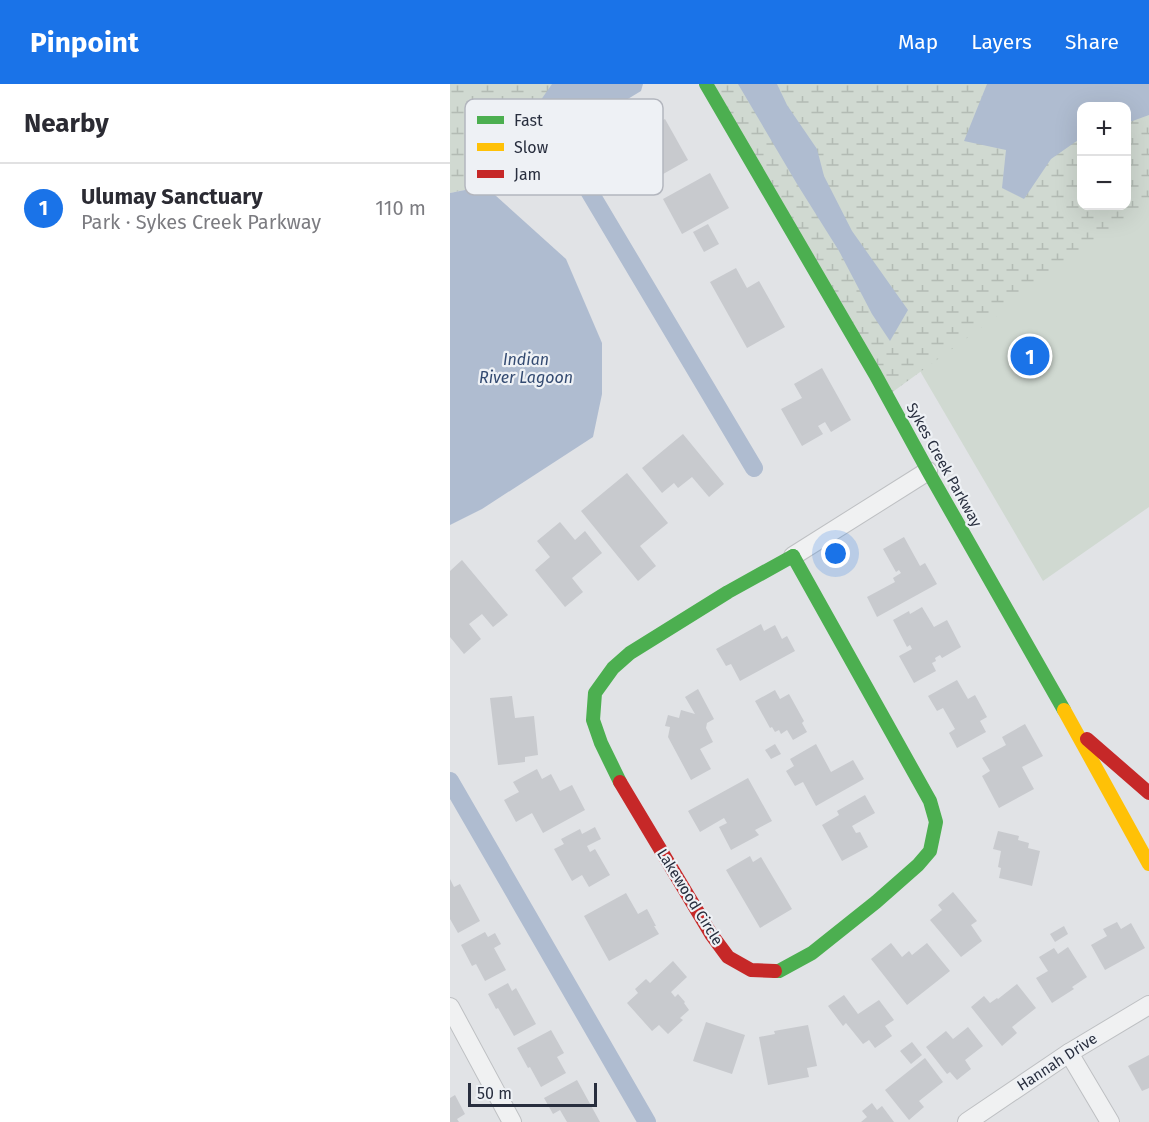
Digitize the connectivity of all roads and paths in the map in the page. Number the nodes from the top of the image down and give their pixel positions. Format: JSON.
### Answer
{"nodes":[{"id":1,"x":706,"y":84,"type":"edge"},
{"id":2,"x":928,"y":471,"type":"junction"},
{"id":3,"x":793,"y":556,"type":"junction"},
{"id":4,"x":1073,"y":727,"type":"junction"},
{"id":5,"x":1149,"y":793,"type":"edge"},
{"id":6,"x":1149,"y":864,"type":"edge"},
{"id":7,"x":1149,"y":1005,"type":"edge"},
{"id":8,"x":450,"y":1007,"type":"edge"},
{"id":9,"x":1069,"y":1053,"type":"junction"},
{"id":10,"x":512,"y":1122,"type":"edge"},
{"id":11,"x":967,"y":1122,"type":"edge"},
{"id":12,"x":1110,"y":1122,"type":"edge"}],
"edges":[{"from":1,"to":2,"type":"street","name":"Sykes Creek Parkway"},
{"from":2,"to":3,"type":"street","name":"Lakewood Circle"},
{"from":2,"to":4,"type":"street","name":"Sykes Creek Parkway"},
{"from":3,"to":3,"type":"street","name":"Lakewood Circle"},
{"from":4,"to":5,"type":"street"},
{"from":4,"to":6,"type":"street","name":"Sykes Creek Parkway"},
{"from":7,"to":9,"type":"street","name":"Hannah Drive"},
{"from":8,"to":10,"type":"street"},
{"from":9,"to":11,"type":"street","name":"Hannah Drive"},
{"from":9,"to":12,"type":"street"}]}
